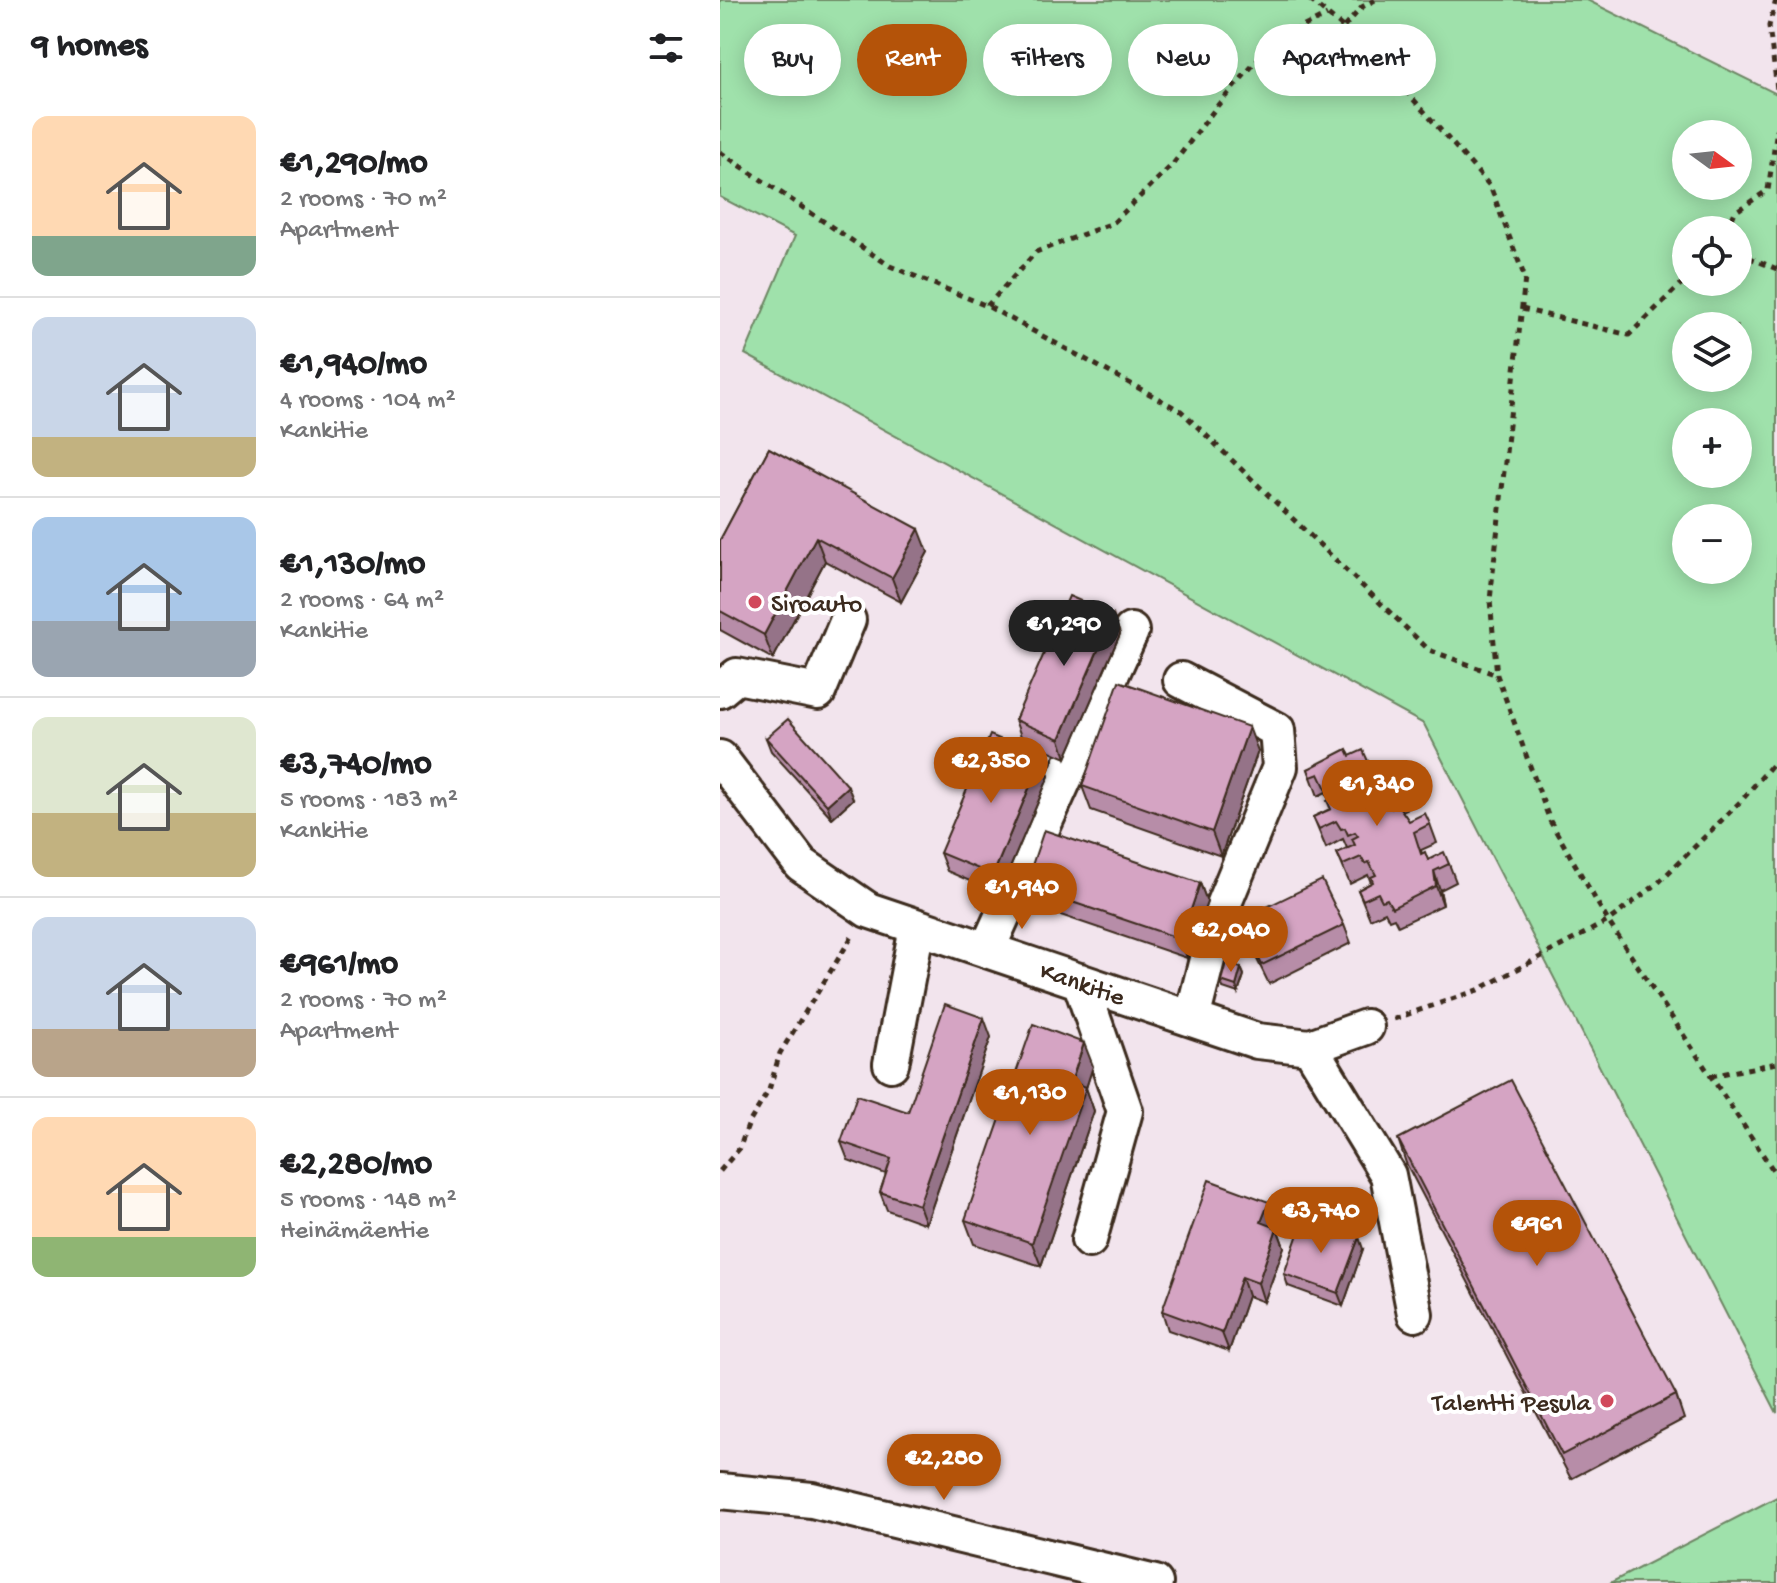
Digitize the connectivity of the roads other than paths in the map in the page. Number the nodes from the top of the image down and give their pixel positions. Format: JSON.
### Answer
{"nodes":[{"id":1,"x":848,"y":620,"type":"dead end"},
{"id":2,"x":1131,"y":631,"type":"dead end"},
{"id":3,"x":1181,"y":680,"type":"dead end"},
{"id":4,"x":720,"y":690,"type":"edge"},
{"id":5,"x":720,"y":758,"type":"edge"},
{"id":6,"x":917,"y":927,"type":"junction"},
{"id":7,"x":987,"y":950,"type":"junction"},
{"id":8,"x":1080,"y":981,"type":"junction"},
{"id":9,"x":1192,"y":1019,"type":"junction"},
{"id":10,"x":1366,"y":1027,"type":"road end"},
{"id":11,"x":1310,"y":1047,"type":"junction"},
{"id":12,"x":891,"y":1064,"type":"dead end"},
{"id":13,"x":1089,"y":1240,"type":"dead end"},
{"id":14,"x":1415,"y":1314,"type":"dead end"},
{"id":15,"x":720,"y":1491,"type":"edge"},
{"id":16,"x":1155,"y":1583,"type":"edge"}],
"edges":[{"from":1,"to":4,"type":"street"},
{"from":2,"to":7,"type":"street"},
{"from":3,"to":9,"type":"street"},
{"from":5,"to":6,"type":"street","name":"Kankitie"},
{"from":6,"to":7,"type":"street","name":"Kankitie"},
{"from":6,"to":12,"type":"street"},
{"from":7,"to":8,"type":"street","name":"Kankitie"},
{"from":8,"to":9,"type":"street","name":"Kankitie"},
{"from":8,"to":13,"type":"street"},
{"from":9,"to":11,"type":"street","name":"Kankitie"},
{"from":10,"to":11,"type":"street","name":"Kankitie"},
{"from":11,"to":14,"type":"street"},
{"from":15,"to":16,"type":"street"}]}
